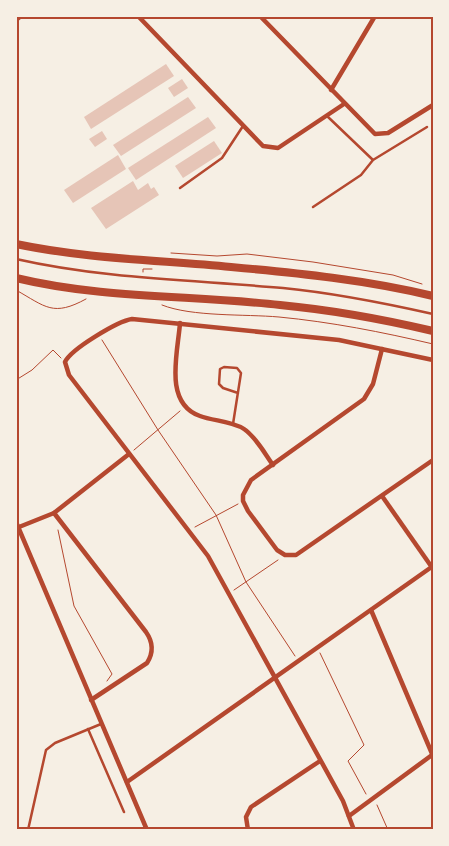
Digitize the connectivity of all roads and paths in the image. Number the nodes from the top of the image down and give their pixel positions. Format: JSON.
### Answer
{"nodes":[{"id":1,"x":21,"y":16,"type":"edge"},
{"id":2,"x":138,"y":16,"type":"edge"},
{"id":3,"x":260,"y":16,"type":"edge"},
{"id":4,"x":268,"y":16,"type":"edge"},
{"id":5,"x":376,"y":16,"type":"edge"},
{"id":6,"x":16,"y":20,"type":"edge"},
{"id":7,"x":265,"y":21,"type":"junction"},
{"id":8,"x":331,"y":90,"type":"junction"},
{"id":9,"x":344,"y":104,"type":"junction"},
{"id":10,"x":433,"y":105,"type":"edge"},
{"id":11,"x":326,"y":116,"type":"junction"},
{"id":12,"x":243,"y":126,"type":"junction"},
{"id":13,"x":427,"y":127,"type":"dead end"},
{"id":14,"x":373,"y":160,"type":"junction"},
{"id":15,"x":180,"y":188,"type":"dead end"},
{"id":16,"x":313,"y":208,"type":"dead end"},
{"id":17,"x":16,"y":244,"type":"edge"},
{"id":18,"x":171,"y":253,"type":"dead end"},
{"id":19,"x":16,"y":259,"type":"edge"},
{"id":20,"x":152,"y":265,"type":"dead end"},
{"id":21,"x":143,"y":273,"type":"dead end"},
{"id":22,"x":16,"y":278,"type":"edge"},
{"id":23,"x":428,"y":286,"type":"dead end"},
{"id":24,"x":16,"y":290,"type":"edge"},
{"id":25,"x":433,"y":296,"type":"edge"},
{"id":26,"x":90,"y":298,"type":"dead end"},
{"id":27,"x":160,"y":305,"type":"dead end"},
{"id":28,"x":433,"y":314,"type":"edge"},
{"id":29,"x":180,"y":323,"type":"junction"},
{"id":30,"x":433,"y":331,"type":"edge"},
{"id":31,"x":99,"y":335,"type":"junction"},
{"id":32,"x":433,"y":344,"type":"edge"},
{"id":33,"x":382,"y":349,"type":"junction"},
{"id":34,"x":433,"y":360,"type":"edge"},
{"id":35,"x":65,"y":362,"type":"junction"},
{"id":36,"x":16,"y":380,"type":"edge"},
{"id":37,"x":238,"y":393,"type":"junction"},
{"id":38,"x":184,"y":407,"type":"junction"},
{"id":39,"x":233,"y":425,"type":"junction"},
{"id":40,"x":158,"y":430,"type":"junction"},
{"id":41,"x":129,"y":454,"type":"junction"},
{"id":42,"x":433,"y":460,"type":"edge"},
{"id":43,"x":273,"y":465,"type":"junction"},
{"id":44,"x":382,"y":496,"type":"junction"},
{"id":45,"x":243,"y":501,"type":"junction"},
{"id":46,"x":54,"y":512,"type":"junction"},
{"id":47,"x":216,"y":515,"type":"junction"},
{"id":48,"x":16,"y":522,"type":"edge"},
{"id":49,"x":19,"y":527,"type":"junction"},
{"id":50,"x":188,"y":530,"type":"junction"},
{"id":51,"x":285,"y":555,"type":"junction"},
{"id":52,"x":432,"y":566,"type":"edge"},
{"id":53,"x":246,"y":582,"type":"junction"},
{"id":54,"x":229,"y":593,"type":"junction"},
{"id":55,"x":371,"y":610,"type":"junction"},
{"id":56,"x":318,"y":648,"type":"junction"},
{"id":57,"x":299,"y":662,"type":"junction"},
{"id":58,"x":276,"y":678,"type":"junction"},
{"id":59,"x":107,"y":681,"type":"dead end"},
{"id":60,"x":91,"y":700,"type":"junction"},
{"id":61,"x":101,"y":724,"type":"junction"},
{"id":62,"x":88,"y":729,"type":"junction"},
{"id":63,"x":432,"y":756,"type":"edge"},
{"id":64,"x":320,"y":761,"type":"junction"},
{"id":65,"x":127,"y":782,"type":"junction"},
{"id":66,"x":372,"y":800,"type":"junction"},
{"id":67,"x":124,"y":812,"type":"dead end"},
{"id":68,"x":349,"y":816,"type":"junction"},
{"id":69,"x":28,"y":830,"type":"edge"},
{"id":70,"x":147,"y":830,"type":"edge"},
{"id":71,"x":248,"y":830,"type":"edge"},
{"id":72,"x":354,"y":830,"type":"edge"},
{"id":73,"x":388,"y":830,"type":"edge"}],
"edges":[{"from":1,"to":6,"type":"street"},
{"from":2,"to":12,"type":"street"},
{"from":3,"to":7,"type":"street"},
{"from":4,"to":7,"type":"street"},
{"from":5,"to":8,"type":"street"},
{"from":7,"to":8,"type":"street"},
{"from":8,"to":9,"type":"street"},
{"from":9,"to":10,"type":"street"},
{"from":9,"to":11,"type":"street"},
{"from":11,"to":12,"type":"street"},
{"from":11,"to":14,"type":"lane"},
{"from":12,"to":15,"type":"lane"},
{"from":13,"to":14,"type":"lane"},
{"from":14,"to":16,"type":"lane"},
{"from":17,"to":25,"type":"main road"},
{"from":18,"to":23,"type":"path"},
{"from":19,"to":28,"type":"lane"},
{"from":20,"to":21,"type":"path"},
{"from":22,"to":30,"type":"main road"},
{"from":24,"to":26,"type":"path"},
{"from":27,"to":32,"type":"path"},
{"from":29,"to":31,"type":"street"},
{"from":29,"to":33,"type":"street"},
{"from":29,"to":38,"type":"street"},
{"from":31,"to":35,"type":"street"},
{"from":31,"to":40,"type":"path"},
{"from":33,"to":34,"type":"street"},
{"from":33,"to":43,"type":"street"},
{"from":35,"to":36,"type":"path"},
{"from":35,"to":41,"type":"street"},
{"from":37,"to":37,"type":"lane"},
{"from":37,"to":39,"type":"lane"},
{"from":38,"to":39,"type":"street"},
{"from":38,"to":40,"type":"path"},
{"from":39,"to":43,"type":"street"},
{"from":40,"to":41,"type":"path"},
{"from":40,"to":47,"type":"path"},
{"from":41,"to":46,"type":"street"},
{"from":41,"to":50,"type":"street"},
{"from":42,"to":44,"type":"street"},
{"from":43,"to":45,"type":"street"},
{"from":44,"to":51,"type":"street"},
{"from":44,"to":52,"type":"street"},
{"from":45,"to":47,"type":"path"},
{"from":45,"to":51,"type":"street"},
{"from":46,"to":49,"type":"street"},
{"from":46,"to":59,"type":"path"},
{"from":46,"to":60,"type":"street"},
{"from":47,"to":50,"type":"path"},
{"from":47,"to":53,"type":"path"},
{"from":48,"to":49,"type":"street"},
{"from":49,"to":60,"type":"street"},
{"from":50,"to":54,"type":"street"},
{"from":51,"to":53,"type":"path"},
{"from":52,"to":55,"type":"street"},
{"from":53,"to":54,"type":"path"},
{"from":53,"to":57,"type":"path"},
{"from":54,"to":58,"type":"street"},
{"from":55,"to":56,"type":"street"},
{"from":55,"to":63,"type":"street"},
{"from":56,"to":57,"type":"street"},
{"from":56,"to":66,"type":"path"},
{"from":57,"to":58,"type":"street"},
{"from":58,"to":64,"type":"street"},
{"from":58,"to":65,"type":"street"},
{"from":60,"to":61,"type":"street"},
{"from":61,"to":62,"type":"lane"},
{"from":61,"to":65,"type":"street"},
{"from":62,"to":67,"type":"lane"},
{"from":62,"to":69,"type":"lane"},
{"from":63,"to":66,"type":"street"},
{"from":64,"to":68,"type":"street"},
{"from":64,"to":71,"type":"street"},
{"from":65,"to":70,"type":"street"},
{"from":66,"to":68,"type":"street"},
{"from":66,"to":73,"type":"path"},
{"from":68,"to":72,"type":"street"}]}
